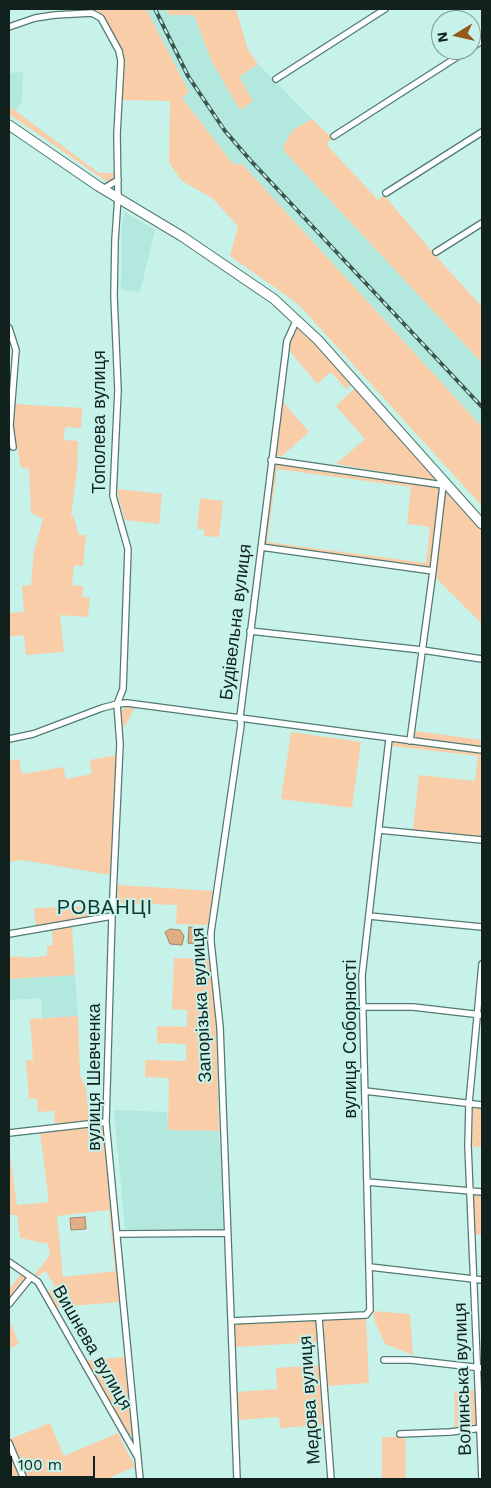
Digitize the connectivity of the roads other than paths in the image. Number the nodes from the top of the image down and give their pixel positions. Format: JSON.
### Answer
{"nodes":[{"id":1,"x":385,"y":9,"type":"edge"},
{"id":2,"x":9,"y":27,"type":"edge"},
{"id":3,"x":453,"y":60,"type":"edge"},
{"id":4,"x":276,"y":79,"type":"dead end"},
{"id":5,"x":9,"y":126,"type":"edge"},
{"id":6,"x":482,"y":132,"type":"edge"},
{"id":7,"x":334,"y":136,"type":"dead end"},
{"id":8,"x":118,"y":180,"type":"junction"},
{"id":9,"x":103,"y":189,"type":"junction"},
{"id":10,"x":386,"y":193,"type":"dead end"},
{"id":11,"x":118,"y":197,"type":"junction"},
{"id":12,"x":482,"y":223,"type":"edge"},
{"id":13,"x":436,"y":252,"type":"dead end"},
{"id":14,"x":297,"y":319,"type":"junction"},
{"id":15,"x":9,"y":328,"type":"edge"},
{"id":16,"x":13,"y":447,"type":"dead end"},
{"id":17,"x":271,"y":460,"type":"junction"},
{"id":18,"x":441,"y":482,"type":"junction"},
{"id":19,"x":482,"y":524,"type":"edge"},
{"id":20,"x":261,"y":547,"type":"junction"},
{"id":21,"x":433,"y":570,"type":"junction"},
{"id":22,"x":250,"y":631,"type":"junction"},
{"id":23,"x":422,"y":650,"type":"junction"},
{"id":24,"x":482,"y":659,"type":"edge"},
{"id":25,"x":117,"y":704,"type":"junction"},
{"id":26,"x":240,"y":717,"type":"junction"},
{"id":27,"x":9,"y":739,"type":"edge"},
{"id":28,"x":390,"y":739,"type":"junction"},
{"id":29,"x":410,"y":741,"type":"junction"},
{"id":30,"x":482,"y":750,"type":"edge"},
{"id":31,"x":379,"y":830,"type":"junction"},
{"id":32,"x":482,"y":840,"type":"edge"},
{"id":33,"x":112,"y":916,"type":"junction"},
{"id":34,"x":369,"y":916,"type":"junction"},
{"id":35,"x":482,"y":927,"type":"edge"},
{"id":36,"x":9,"y":934,"type":"edge"},
{"id":37,"x":482,"y":964,"type":"edge"},
{"id":38,"x":364,"y":1008,"type":"junction"},
{"id":39,"x":480,"y":1014,"type":"edge"},
{"id":40,"x":365,"y":1091,"type":"junction"},
{"id":41,"x":469,"y":1103,"type":"junction"},
{"id":42,"x":482,"y":1105,"type":"edge"},
{"id":43,"x":106,"y":1122,"type":"junction"},
{"id":44,"x":9,"y":1133,"type":"edge"},
{"id":45,"x":368,"y":1182,"type":"junction"},
{"id":46,"x":469,"y":1190,"type":"junction"},
{"id":47,"x":482,"y":1192,"type":"edge"},
{"id":48,"x":227,"y":1233,"type":"junction"},
{"id":49,"x":117,"y":1234,"type":"junction"},
{"id":50,"x":9,"y":1262,"type":"edge"},
{"id":51,"x":370,"y":1267,"type":"junction"},
{"id":52,"x":31,"y":1278,"type":"junction"},
{"id":53,"x":473,"y":1278,"type":"junction"},
{"id":54,"x":482,"y":1280,"type":"edge"},
{"id":55,"x":9,"y":1304,"type":"edge"},
{"id":56,"x":319,"y":1318,"type":"junction"},
{"id":57,"x":231,"y":1321,"type":"junction"},
{"id":58,"x":384,"y":1360,"type":"dead end"},
{"id":59,"x":480,"y":1368,"type":"edge"},
{"id":60,"x":481,"y":1428,"type":"edge"},
{"id":61,"x":400,"y":1434,"type":"dead end"},
{"id":62,"x":9,"y":1443,"type":"edge"},
{"id":63,"x":138,"y":1458,"type":"junction"},
{"id":64,"x":24,"y":1479,"type":"edge"},
{"id":65,"x":140,"y":1479,"type":"edge"},
{"id":66,"x":237,"y":1479,"type":"edge"},
{"id":67,"x":331,"y":1479,"type":"edge"},
{"id":68,"x":482,"y":1479,"type":"edge"}],
"edges":[{"from":1,"to":4,"type":"street"},
{"from":2,"to":8,"type":"street","name":"Тополева вулиця"},
{"from":3,"to":7,"type":"street"},
{"from":5,"to":9,"type":"main road"},
{"from":6,"to":10,"type":"street"},
{"from":8,"to":9,"type":"street"},
{"from":8,"to":11,"type":"street","name":"Тополева вулиця"},
{"from":9,"to":11,"type":"main road"},
{"from":11,"to":14,"type":"main road"},
{"from":11,"to":25,"type":"street","name":"Тополева вулиця"},
{"from":12,"to":13,"type":"street"},
{"from":14,"to":17,"type":"street","name":"Будівельна вулиця"},
{"from":14,"to":18,"type":"main road"},
{"from":15,"to":16,"type":"street"},
{"from":17,"to":18,"type":"street"},
{"from":17,"to":20,"type":"street","name":"Будівельна вулиця"},
{"from":18,"to":19,"type":"main road"},
{"from":18,"to":21,"type":"street"},
{"from":20,"to":21,"type":"street"},
{"from":20,"to":22,"type":"street","name":"Будівельна вулиця"},
{"from":21,"to":23,"type":"street"},
{"from":22,"to":23,"type":"street"},
{"from":22,"to":26,"type":"street","name":"Будівельна вулиця"},
{"from":23,"to":24,"type":"street"},
{"from":23,"to":29,"type":"street"},
{"from":25,"to":26,"type":"street"},
{"from":25,"to":27,"type":"street"},
{"from":25,"to":33,"type":"street","name":"вулиця Шевченка"},
{"from":26,"to":28,"type":"street","name":"Будівельна вулиця"},
{"from":26,"to":48,"type":"street","name":"Запорізька вулиця"},
{"from":28,"to":29,"type":"street","name":"Будівельна вулиця"},
{"from":28,"to":31,"type":"street","name":"вулиця Соборності"},
{"from":29,"to":30,"type":"street","name":"Будівельна вулиця"},
{"from":31,"to":32,"type":"street"},
{"from":31,"to":34,"type":"street","name":"вулиця Соборності"},
{"from":33,"to":36,"type":"street"},
{"from":33,"to":43,"type":"street","name":"вулиця Шевченка"},
{"from":34,"to":35,"type":"street"},
{"from":34,"to":38,"type":"street","name":"вулиця Соборності"},
{"from":37,"to":39,"type":"street","name":"Волинська вулиця"},
{"from":38,"to":39,"type":"street"},
{"from":38,"to":40,"type":"street","name":"вулиця Соборності"},
{"from":39,"to":41,"type":"street","name":"Волинська вулиця"},
{"from":40,"to":41,"type":"street"},
{"from":40,"to":45,"type":"street","name":"вулиця Соборності"},
{"from":41,"to":42,"type":"street"},
{"from":41,"to":46,"type":"street","name":"Волинська вулиця"},
{"from":43,"to":44,"type":"street"},
{"from":43,"to":49,"type":"street","name":"вулиця Шевченка"},
{"from":45,"to":46,"type":"street"},
{"from":45,"to":51,"type":"street","name":"вулиця Соборності"},
{"from":46,"to":47,"type":"street"},
{"from":46,"to":53,"type":"street","name":"Волинська вулиця"},
{"from":48,"to":49,"type":"street"},
{"from":48,"to":57,"type":"street","name":"Запорізька вулиця"},
{"from":49,"to":63,"type":"street","name":"вулиця Шевченка"},
{"from":50,"to":52,"type":"street","name":"Вишнева вулиця"},
{"from":51,"to":53,"type":"street"},
{"from":51,"to":56,"type":"street","name":"вулиця Соборності"},
{"from":52,"to":55,"type":"street"},
{"from":52,"to":63,"type":"street","name":"Вишнева вулиця"},
{"from":53,"to":54,"type":"street"},
{"from":53,"to":59,"type":"street","name":"Волинська вулиця"},
{"from":56,"to":57,"type":"street"},
{"from":56,"to":67,"type":"street","name":"Медова вулиця"},
{"from":57,"to":66,"type":"street","name":"Запорізька вулиця"},
{"from":58,"to":59,"type":"street"},
{"from":59,"to":60,"type":"street","name":"Волинська вулиця"},
{"from":60,"to":61,"type":"street"},
{"from":60,"to":68,"type":"street","name":"Волинська вулиця"},
{"from":62,"to":64,"type":"street"},
{"from":63,"to":65,"type":"street","name":"вулиця Шевченка"}]}
